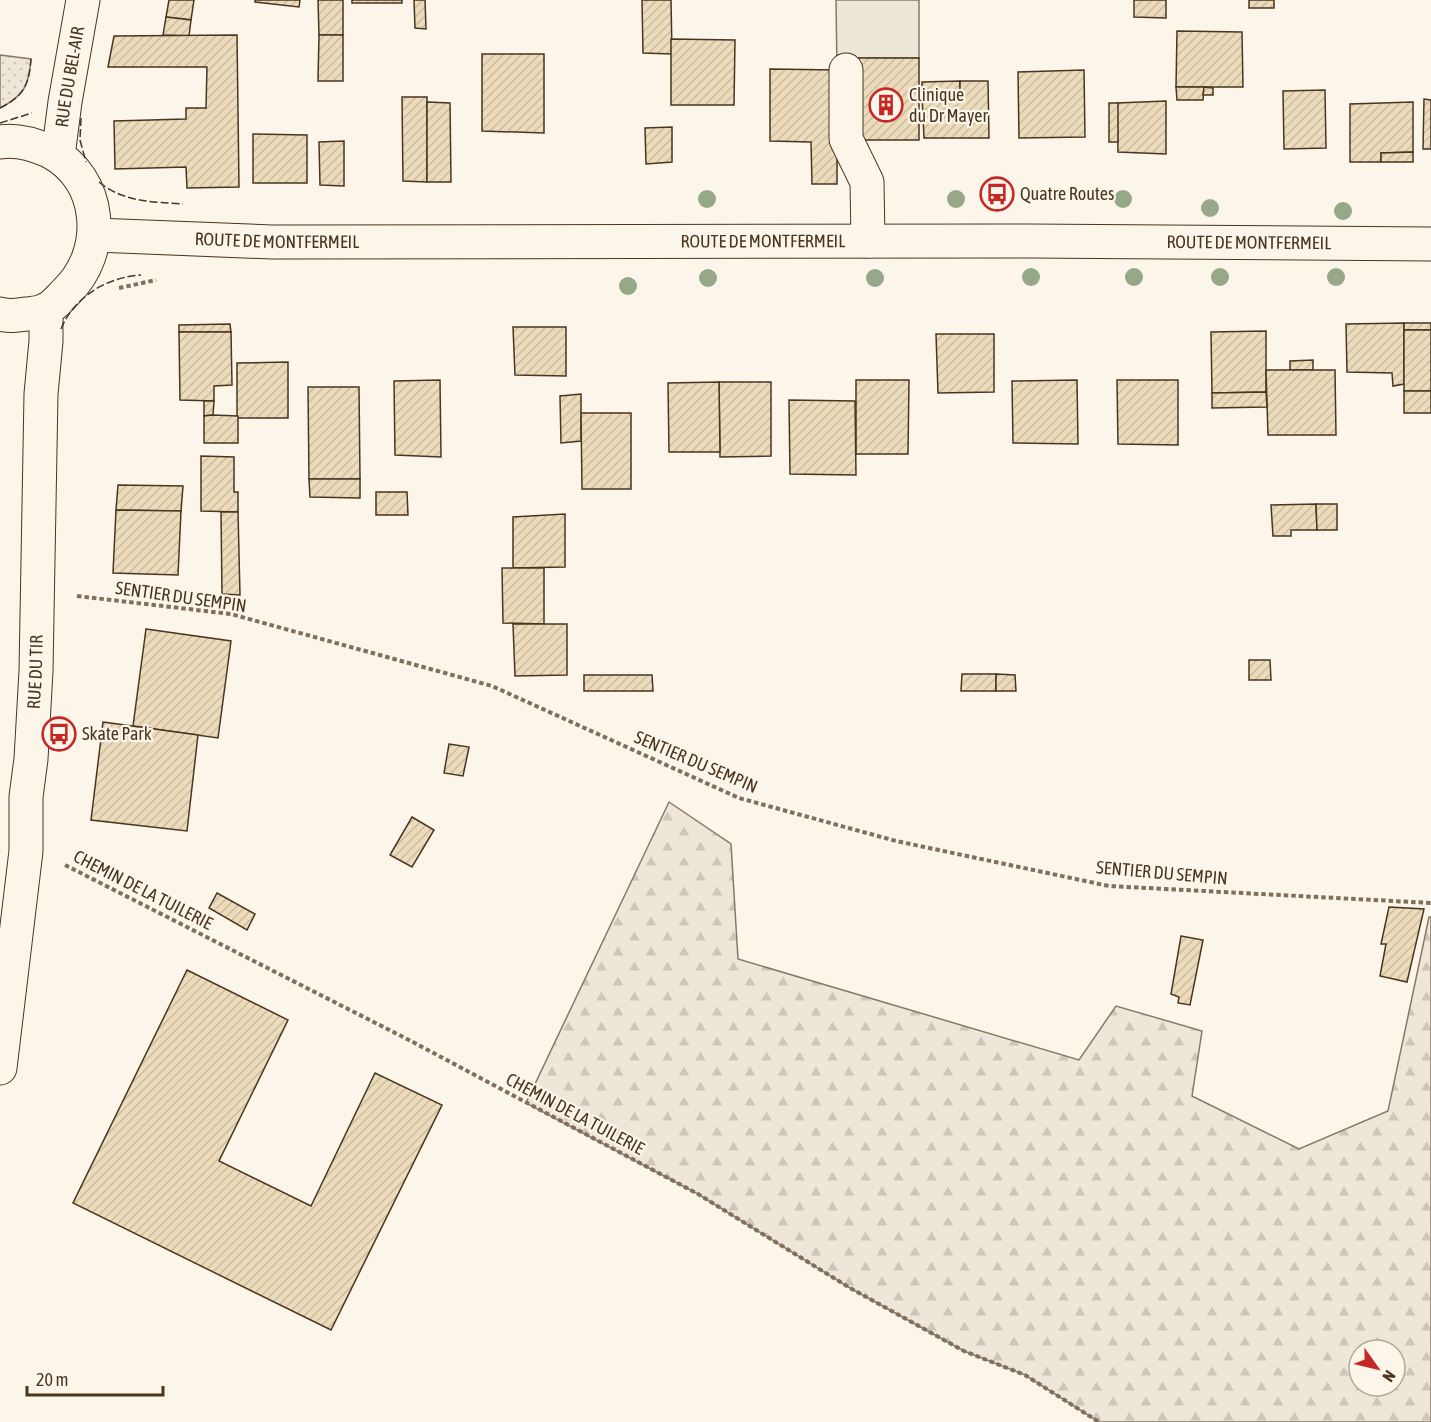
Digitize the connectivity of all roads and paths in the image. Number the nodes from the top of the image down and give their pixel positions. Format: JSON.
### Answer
{"nodes":[{"id":1,"x":83,"y":0,"type":"edge"},
{"id":2,"x":846,"y":70,"type":"dead end"},
{"id":3,"x":0,"y":142,"type":"edge"},
{"id":4,"x":58,"y":156,"type":"junction"},
{"id":5,"x":95,"y":235,"type":"junction"},
{"id":6,"x":184,"y":237,"type":"junction"},
{"id":7,"x":868,"y":241,"type":"junction"},
{"id":8,"x":1431,"y":244,"type":"edge"},
{"id":9,"x":114,"y":289,"type":"dead end"},
{"id":10,"x":46,"y":310,"type":"junction"},
{"id":11,"x":0,"y":314,"type":"edge"},
{"id":12,"x":37,"y":584,"type":"junction"},
{"id":13,"x":26,"y":851,"type":"junction"},
{"id":14,"x":1431,"y":903,"type":"edge"},
{"id":15,"x":0,"y":1068,"type":"edge"},
{"id":16,"x":1099,"y":1422,"type":"edge"}],
"edges":[{"from":1,"to":4,"type":"main road","name":"RUE DU BEL-AIR"},
{"from":2,"to":7,"type":"main road"},
{"from":3,"to":4,"type":"main road"},
{"from":4,"to":5,"type":"main road"},
{"from":5,"to":6,"type":"main road","name":"ROUTE DE MONTFERMEIL"},
{"from":5,"to":10,"type":"main road"},
{"from":6,"to":7,"type":"main road","name":"ROUTE DE MONTFERMEIL"},
{"from":6,"to":9,"type":"path"},
{"from":7,"to":8,"type":"main road","name":"ROUTE DE MONTFERMEIL"},
{"from":10,"to":11,"type":"main road"},
{"from":10,"to":12,"type":"main road","name":"RUE DU TIR"},
{"from":12,"to":13,"type":"main road","name":"RUE DU TIR"},
{"from":12,"to":14,"type":"path","name":"SENTIER DU SEMPIN"},
{"from":13,"to":15,"type":"main road","name":"RUE DU TIR"},
{"from":13,"to":16,"type":"path","name":"CHEMIN DE LA TUILERIE"}]}
